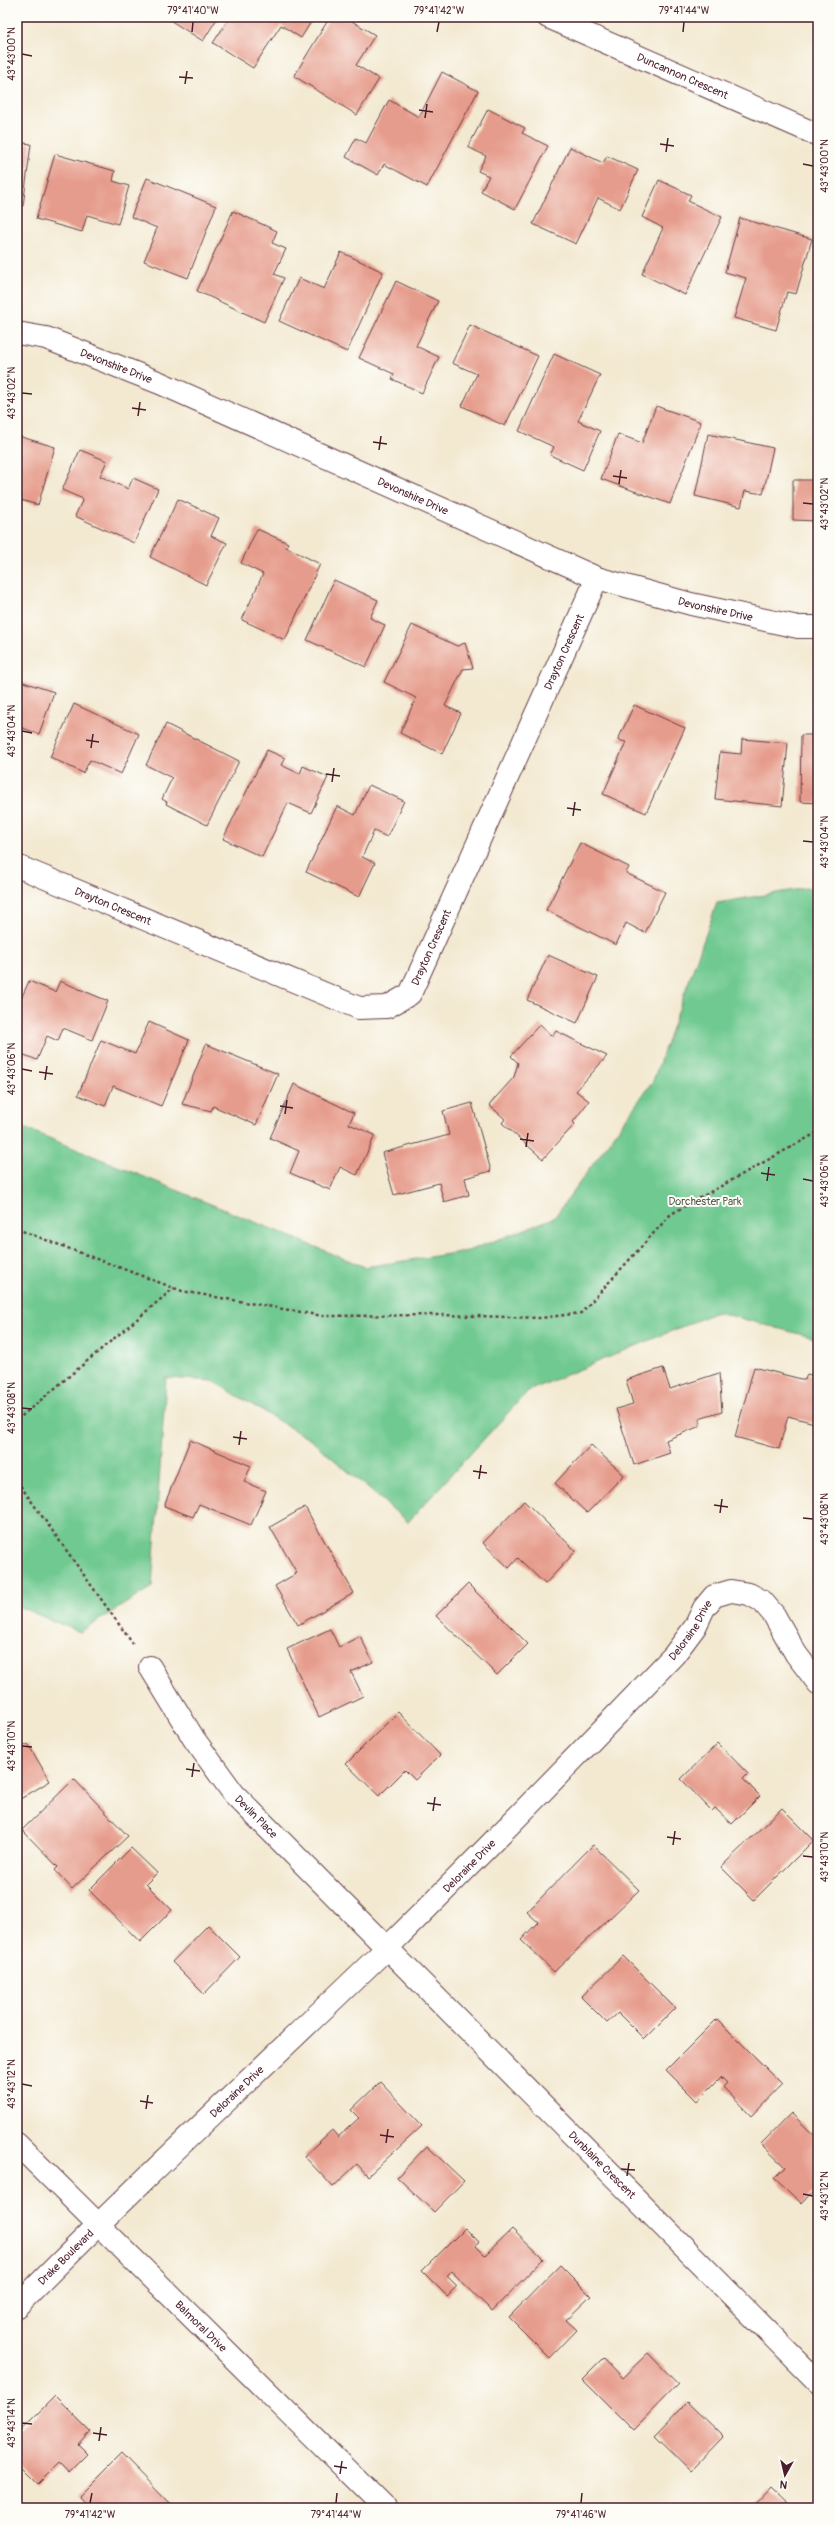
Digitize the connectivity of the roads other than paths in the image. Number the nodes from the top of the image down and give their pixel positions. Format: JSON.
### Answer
{"nodes":[{"id":1,"x":548,"y":17,"type":"edge"},
{"id":2,"x":818,"y":135,"type":"edge"},
{"id":3,"x":17,"y":332,"type":"edge"},
{"id":4,"x":596,"y":578,"type":"junction"},
{"id":5,"x":818,"y":627,"type":"edge"},
{"id":6,"x":17,"y":866,"type":"edge"},
{"id":7,"x":150,"y":1667,"type":"road end"},
{"id":8,"x":818,"y":1684,"type":"edge"},
{"id":9,"x":387,"y":1948,"type":"junction"},
{"id":10,"x":17,"y":2144,"type":"edge"},
{"id":11,"x":98,"y":2225,"type":"junction"},
{"id":12,"x":17,"y":2306,"type":"edge"},
{"id":13,"x":818,"y":2382,"type":"edge"},
{"id":14,"x":385,"y":2508,"type":"edge"}],
"edges":[{"from":1,"to":2,"type":"street","name":"Duncannon Crescent"},
{"from":3,"to":4,"type":"street","name":"Devonshire Drive"},
{"from":4,"to":5,"type":"street","name":"Devonshire Drive"},
{"from":4,"to":6,"type":"street","name":"Drayton Crescent"},
{"from":7,"to":9,"type":"street","name":"Devlin Place"},
{"from":8,"to":9,"type":"street","name":"Deloraine Drive"},
{"from":9,"to":11,"type":"street","name":"Deloraine Drive"},
{"from":9,"to":13,"type":"street","name":"Dunblaine Crescent"},
{"from":10,"to":11,"type":"street","name":"Balmoral Drive"},
{"from":11,"to":12,"type":"street","name":"Drake Boulevard"},
{"from":11,"to":14,"type":"street","name":"Balmoral Drive"}]}
